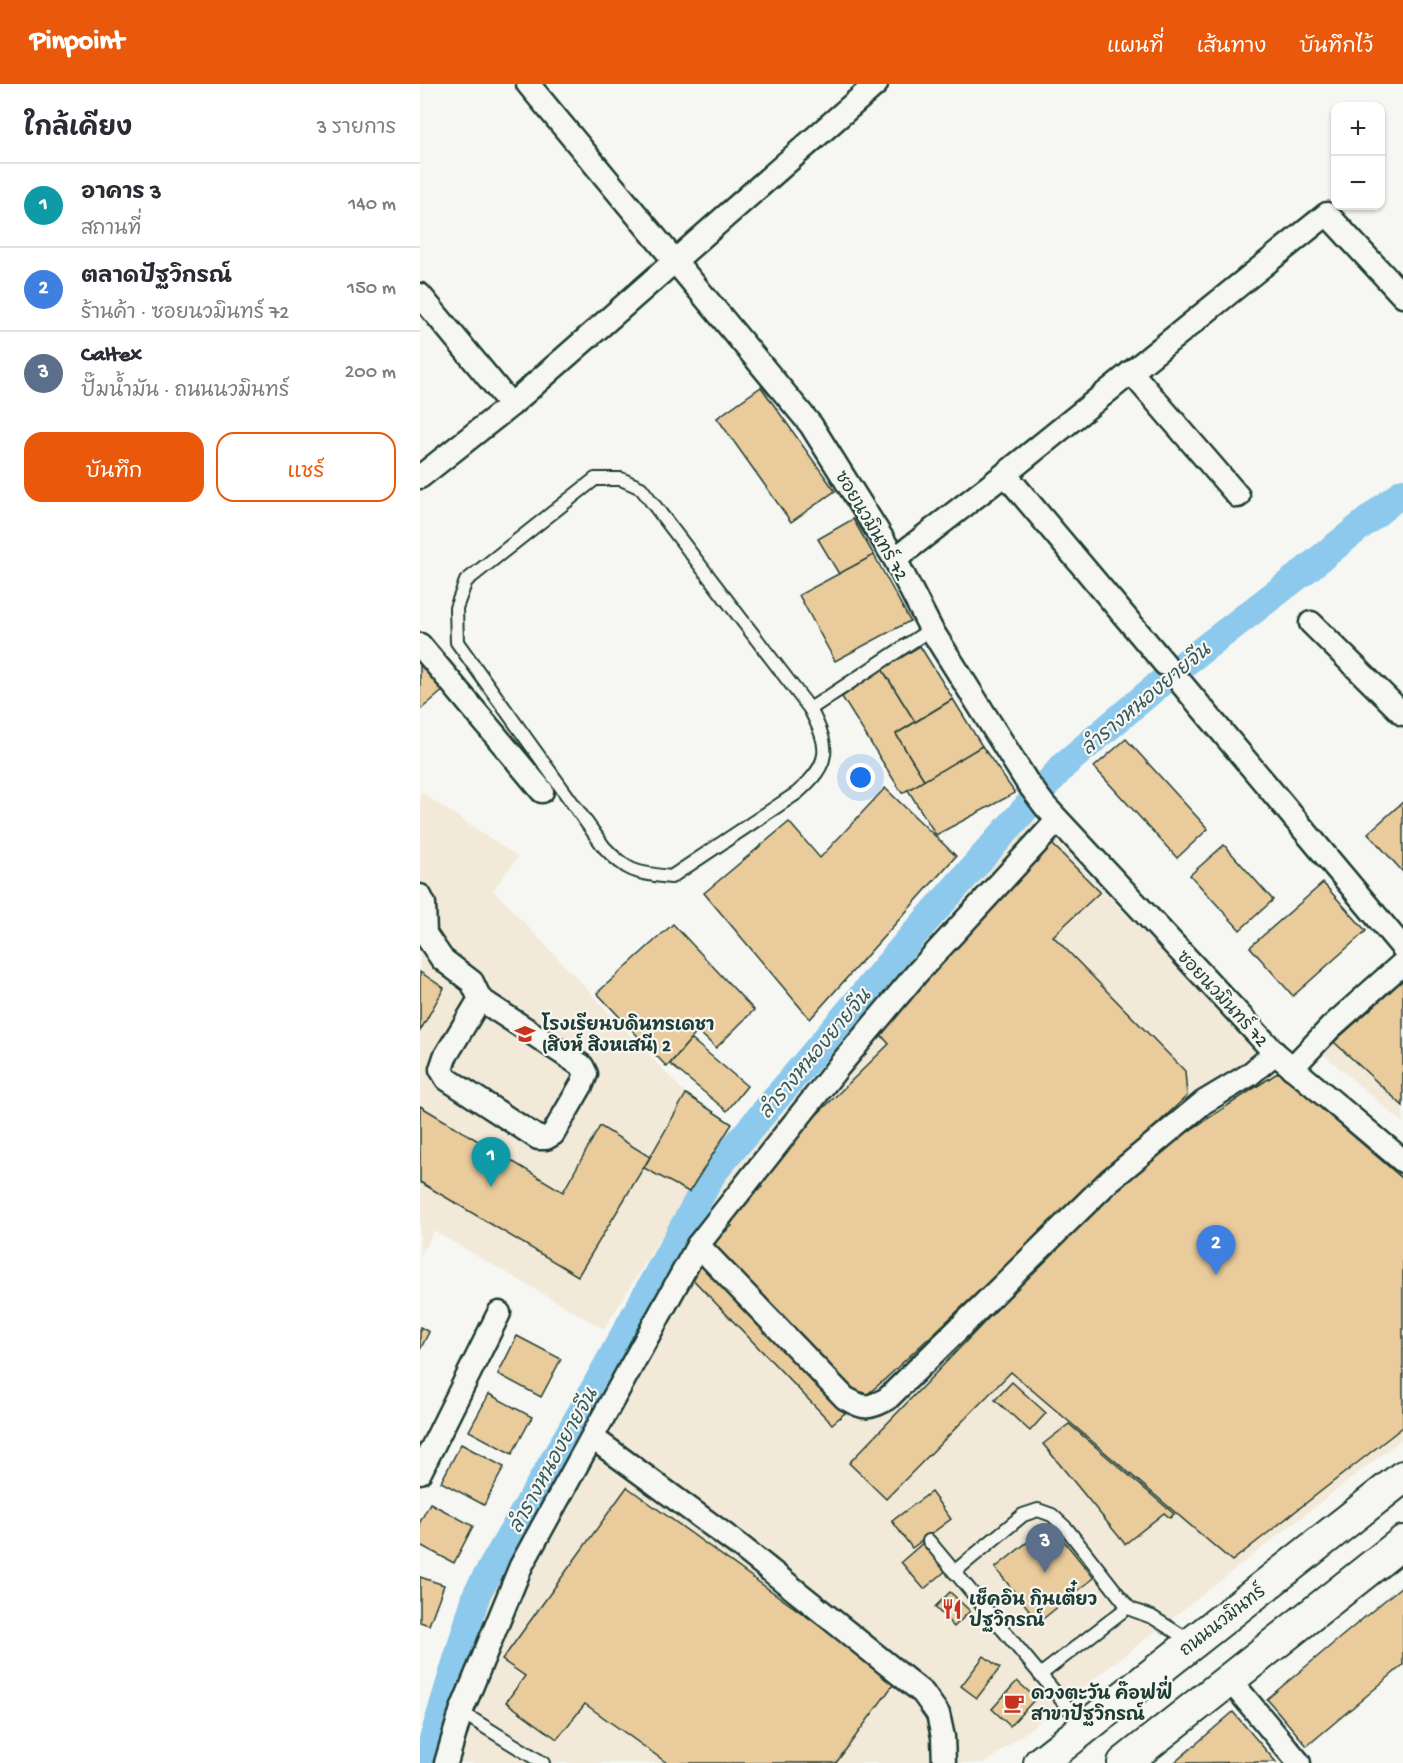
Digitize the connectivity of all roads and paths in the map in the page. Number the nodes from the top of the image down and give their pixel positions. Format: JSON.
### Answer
{"nodes":[{"id":1,"x":528,"y":84,"type":"edge"},
{"id":2,"x":876,"y":84,"type":"edge"},
{"id":3,"x":676,"y":260,"type":"junction"},
{"id":4,"x":420,"y":295,"type":"edge"},
{"id":5,"x":1403,"y":296,"type":"edge"},
{"id":6,"x":1131,"y":372,"type":"junction"},
{"id":7,"x":512,"y":405,"type":"junction"},
{"id":8,"x":1005,"y":474,"type":"junction"},
{"id":9,"x":420,"y":477,"type":"edge"},
{"id":10,"x":1238,"y":496,"type":"dead end"},
{"id":11,"x":895,"y":558,"type":"junction"},
{"id":12,"x":1311,"y":623,"type":"dead end"},
{"id":13,"x":931,"y":629,"type":"junction"},
{"id":14,"x":420,"y":645,"type":"edge"},
{"id":15,"x":1165,"y":664,"type":"dead end"},
{"id":16,"x":1181,"y":683,"type":"dead end"},
{"id":17,"x":810,"y":709,"type":"junction"},
{"id":18,"x":1403,"y":714,"type":"edge"},
{"id":19,"x":542,"y":791,"type":"dead end"},
{"id":20,"x":1051,"y":813,"type":"junction"},
{"id":21,"x":420,"y":896,"type":"edge"},
{"id":22,"x":1403,"y":948,"type":"edge"},
{"id":23,"x":1403,"y":963,"type":"edge"},
{"id":24,"x":480,"y":999,"type":"junction"},
{"id":25,"x":1283,"y":1061,"type":"junction"},
{"id":26,"x":1403,"y":1161,"type":"edge"},
{"id":27,"x":698,"y":1245,"type":"junction"},
{"id":28,"x":499,"y":1313,"type":"dead end"},
{"id":29,"x":593,"y":1438,"type":"junction"},
{"id":30,"x":420,"y":1472,"type":"edge"},
{"id":31,"x":1403,"y":1477,"type":"edge"},
{"id":32,"x":929,"y":1541,"type":"dead end"},
{"id":33,"x":1401,"y":1547,"type":"edge"},
{"id":34,"x":954,"y":1572,"type":"junction"},
{"id":35,"x":1128,"y":1607,"type":"junction"},
{"id":36,"x":1193,"y":1643,"type":"junction"},
{"id":37,"x":1040,"y":1674,"type":"junction"},
{"id":38,"x":1229,"y":1679,"type":"junction"},
{"id":39,"x":461,"y":1712,"type":"junction"},
{"id":40,"x":1085,"y":1728,"type":"junction"},
{"id":41,"x":446,"y":1763,"type":"edge"},
{"id":42,"x":543,"y":1763,"type":"edge"},
{"id":43,"x":944,"y":1763,"type":"edge"},
{"id":44,"x":1040,"y":1763,"type":"edge"},
{"id":45,"x":1124,"y":1763,"type":"edge"},
{"id":46,"x":1299,"y":1763,"type":"edge"}],
"edges":[{"from":1,"to":3,"type":"street","name":"ซอยนวมินทร์ 72"},
{"from":2,"to":3,"type":"street"},
{"from":3,"to":7,"type":"street"},
{"from":3,"to":11,"type":"street","name":"ซอยนวมินทร์ 72"},
{"from":4,"to":7,"type":"street"},
{"from":5,"to":6,"type":"street"},
{"from":6,"to":8,"type":"street"},
{"from":6,"to":10,"type":"street"},
{"from":7,"to":9,"type":"street"},
{"from":8,"to":11,"type":"street"},
{"from":8,"to":15,"type":"street"},
{"from":11,"to":13,"type":"street","name":"ซอยนวมินทร์ 72"},
{"from":12,"to":18,"type":"street"},
{"from":13,"to":17,"type":"lane"},
{"from":13,"to":20,"type":"street","name":"ซอยนวมินทร์ 72"},
{"from":14,"to":19,"type":"street"},
{"from":16,"to":22,"type":"street"},
{"from":17,"to":17,"type":"lane"},
{"from":20,"to":25,"type":"street","name":"ซอยนวมินทร์ 72"},
{"from":20,"to":27,"type":"street"},
{"from":21,"to":24,"type":"street"},
{"from":23,"to":25,"type":"street"},
{"from":24,"to":24,"type":"street"},
{"from":25,"to":26,"type":"street","name":"ซอยนวมินทร์ 72"},
{"from":25,"to":27,"type":"street"},
{"from":27,"to":29,"type":"street"},
{"from":28,"to":30,"type":"street"},
{"from":29,"to":39,"type":"street"},
{"from":29,"to":43,"type":"street"},
{"from":31,"to":36,"type":"main road","name":"ถนนนวมินทร์"},
{"from":32,"to":34,"type":"lane"},
{"from":33,"to":38,"type":"main road"},
{"from":34,"to":35,"type":"lane"},
{"from":34,"to":37,"type":"lane"},
{"from":35,"to":36,"type":"lane"},
{"from":35,"to":37,"type":"lane"},
{"from":36,"to":40,"type":"main road","name":"ถนนนวมินทร์"},
{"from":37,"to":40,"type":"lane"},
{"from":38,"to":45,"type":"main road"},
{"from":38,"to":46,"type":"street"},
{"from":39,"to":41,"type":"street"},
{"from":39,"to":42,"type":"lane"},
{"from":40,"to":44,"type":"main road","name":"ถนนนวมินทร์"}]}
